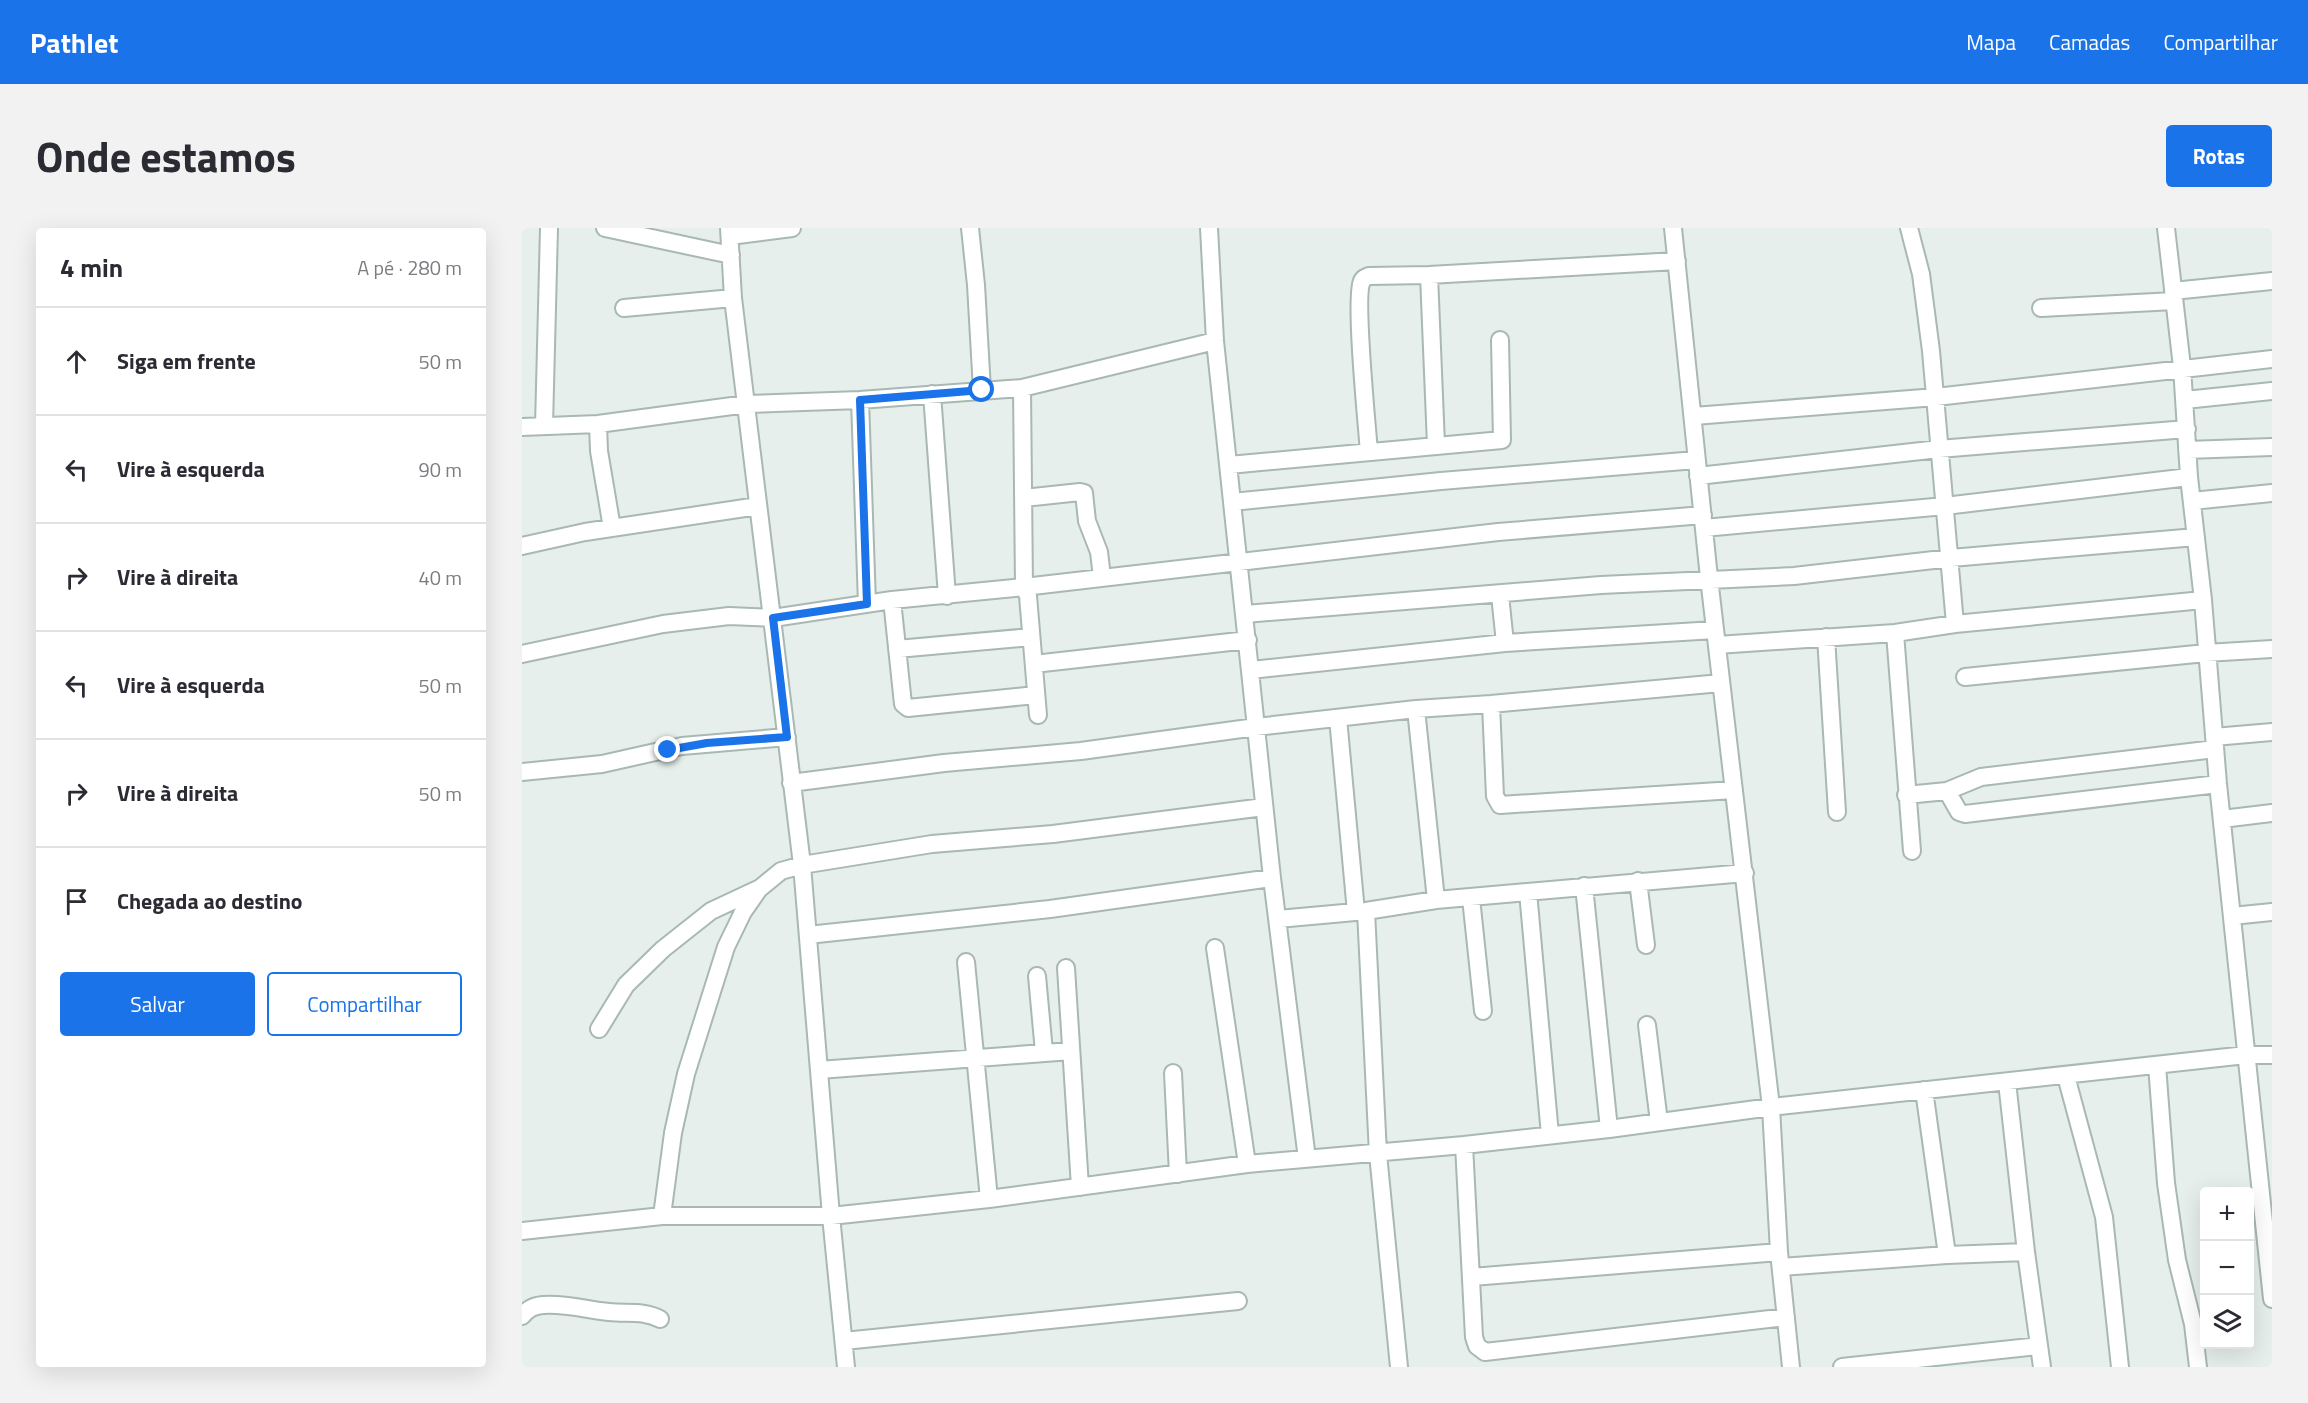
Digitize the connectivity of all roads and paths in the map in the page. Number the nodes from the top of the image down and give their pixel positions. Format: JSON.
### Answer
{"nodes":[{"id":1,"x":549,"y":228,"type":"edge"},
{"id":2,"x":604,"y":228,"type":"edge"},
{"id":3,"x":792,"y":228,"type":"edge"},
{"id":4,"x":970,"y":228,"type":"edge"},
{"id":5,"x":1209,"y":228,"type":"edge"},
{"id":6,"x":1673,"y":228,"type":"edge"},
{"id":7,"x":1909,"y":228,"type":"edge"},
{"id":8,"x":2166,"y":228,"type":"edge"},
{"id":9,"x":729,"y":232,"type":"edge"},
{"id":10,"x":731,"y":255,"type":"junction"},
{"id":11,"x":1677,"y":261,"type":"junction"},
{"id":12,"x":1429,"y":275,"type":"junction"},
{"id":13,"x":2272,"y":281,"type":"edge"},
{"id":14,"x":2173,"y":296,"type":"junction"},
{"id":15,"x":734,"y":298,"type":"junction"},
{"id":16,"x":624,"y":308,"type":"dead end"},
{"id":17,"x":2041,"y":308,"type":"dead end"},
{"id":18,"x":1500,"y":340,"type":"dead end"},
{"id":19,"x":1215,"y":341,"type":"junction"},
{"id":20,"x":2272,"y":359,"type":"edge"},
{"id":21,"x":2182,"y":367,"type":"junction"},
{"id":22,"x":1022,"y":388,"type":"junction"},
{"id":23,"x":982,"y":390,"type":"junction"},
{"id":24,"x":2272,"y":391,"type":"edge"},
{"id":25,"x":932,"y":394,"type":"junction"},
{"id":26,"x":1936,"y":397,"type":"junction"},
{"id":27,"x":860,"y":400,"type":"junction"},
{"id":28,"x":2185,"y":400,"type":"junction"},
{"id":29,"x":747,"y":404,"type":"junction"},
{"id":30,"x":1694,"y":416,"type":"junction"},
{"id":31,"x":598,"y":424,"type":"junction"},
{"id":32,"x":544,"y":426,"type":"junction"},
{"id":33,"x":522,"y":427,"type":"edge"},
{"id":34,"x":2187,"y":429,"type":"junction"},
{"id":35,"x":1436,"y":445,"type":"junction"},
{"id":36,"x":2272,"y":447,"type":"edge"},
{"id":37,"x":1939,"y":449,"type":"junction"},
{"id":38,"x":2187,"y":450,"type":"junction"},
{"id":39,"x":1369,"y":452,"type":"junction"},
{"id":40,"x":1229,"y":465,"type":"junction"},
{"id":41,"x":1697,"y":468,"type":"junction"},
{"id":42,"x":2189,"y":477,"type":"junction"},
{"id":43,"x":2272,"y":493,"type":"edge"},
{"id":44,"x":1024,"y":498,"type":"junction"},
{"id":45,"x":2192,"y":501,"type":"junction"},
{"id":46,"x":1232,"y":502,"type":"junction"},
{"id":47,"x":758,"y":506,"type":"junction"},
{"id":48,"x":1945,"y":506,"type":"junction"},
{"id":49,"x":1704,"y":522,"type":"junction"},
{"id":50,"x":612,"y":528,"type":"junction"},
{"id":51,"x":2196,"y":537,"type":"junction"},
{"id":52,"x":522,"y":546,"type":"edge"},
{"id":53,"x":1951,"y":558,"type":"junction"},
{"id":54,"x":1239,"y":563,"type":"junction"},
{"id":55,"x":1102,"y":577,"type":"junction"},
{"id":56,"x":1709,"y":578,"type":"junction"},
{"id":57,"x":1024,"y":587,"type":"junction"},
{"id":58,"x":1500,"y":595,"type":"junction"},
{"id":59,"x":947,"y":596,"type":"junction"},
{"id":60,"x":892,"y":600,"type":"junction"},
{"id":61,"x":2203,"y":600,"type":"junction"},
{"id":62,"x":867,"y":604,"type":"junction"},
{"id":63,"x":1245,"y":614,"type":"junction"},
{"id":64,"x":773,"y":618,"type":"junction"},
{"id":65,"x":1955,"y":624,"type":"junction"},
{"id":66,"x":1895,"y":633,"type":"junction"},
{"id":67,"x":1031,"y":637,"type":"junction"},
{"id":68,"x":1716,"y":637,"type":"junction"},
{"id":69,"x":1826,"y":637,"type":"junction"},
{"id":70,"x":1248,"y":640,"type":"junction"},
{"id":71,"x":1504,"y":644,"type":"junction"},
{"id":72,"x":897,"y":649,"type":"junction"},
{"id":73,"x":2272,"y":649,"type":"edge"},
{"id":74,"x":2206,"y":653,"type":"junction"},
{"id":75,"x":522,"y":654,"type":"edge"},
{"id":76,"x":1034,"y":664,"type":"junction"},
{"id":77,"x":1251,"y":670,"type":"junction"},
{"id":78,"x":1965,"y":677,"type":"dead end"},
{"id":79,"x":1721,"y":683,"type":"junction"},
{"id":80,"x":1036,"y":695,"type":"junction"},
{"id":81,"x":1491,"y":704,"type":"junction"},
{"id":82,"x":1416,"y":709,"type":"junction"},
{"id":83,"x":1038,"y":715,"type":"dead end"},
{"id":84,"x":1338,"y":718,"type":"junction"},
{"id":85,"x":1256,"y":727,"type":"junction"},
{"id":86,"x":2272,"y":732,"type":"edge"},
{"id":87,"x":787,"y":737,"type":"junction"},
{"id":88,"x":2214,"y":743,"type":"junction"},
{"id":89,"x":522,"y":772,"type":"edge"},
{"id":90,"x":791,"y":783,"type":"junction"},
{"id":91,"x":2218,"y":784,"type":"junction"},
{"id":92,"x":1734,"y":790,"type":"junction"},
{"id":93,"x":1947,"y":791,"type":"junction"},
{"id":94,"x":1906,"y":795,"type":"junction"},
{"id":95,"x":1264,"y":807,"type":"junction"},
{"id":96,"x":1837,"y":812,"type":"dead end"},
{"id":97,"x":2272,"y":813,"type":"edge"},
{"id":98,"x":2222,"y":819,"type":"junction"},
{"id":99,"x":1912,"y":852,"type":"dead end"},
{"id":100,"x":802,"y":865,"type":"junction"},
{"id":101,"x":1745,"y":873,"type":"junction"},
{"id":102,"x":1272,"y":878,"type":"junction"},
{"id":103,"x":1638,"y":881,"type":"junction"},
{"id":104,"x":1584,"y":886,"type":"junction"},
{"id":105,"x":759,"y":889,"type":"junction"},
{"id":106,"x":1528,"y":892,"type":"junction"},
{"id":107,"x":1471,"y":898,"type":"junction"},
{"id":108,"x":1436,"y":900,"type":"junction"},
{"id":109,"x":1361,"y":911,"type":"junction"},
{"id":110,"x":2272,"y":912,"type":"edge"},
{"id":111,"x":2232,"y":915,"type":"junction"},
{"id":112,"x":1278,"y":919,"type":"junction"},
{"id":113,"x":808,"y":935,"type":"junction"},
{"id":114,"x":1646,"y":945,"type":"dead end"},
{"id":115,"x":1215,"y":948,"type":"dead end"},
{"id":116,"x":966,"y":962,"type":"dead end"},
{"id":117,"x":1066,"y":968,"type":"dead end"},
{"id":118,"x":1037,"y":975,"type":"dead end"},
{"id":119,"x":1483,"y":1011,"type":"dead end"},
{"id":120,"x":1647,"y":1025,"type":"dead end"},
{"id":121,"x":599,"y":1029,"type":"dead end"},
{"id":122,"x":1071,"y":1051,"type":"junction"},
{"id":123,"x":1044,"y":1052,"type":"junction"},
{"id":124,"x":2272,"y":1054,"type":"edge"},
{"id":125,"x":2246,"y":1055,"type":"junction"},
{"id":126,"x":975,"y":1059,"type":"junction"},
{"id":127,"x":2157,"y":1065,"type":"junction"},
{"id":128,"x":819,"y":1070,"type":"junction"},
{"id":129,"x":1173,"y":1073,"type":"dead end"},
{"id":130,"x":2067,"y":1076,"type":"junction"},
{"id":131,"x":2007,"y":1082,"type":"junction"},
{"id":132,"x":1924,"y":1090,"type":"junction"},
{"id":133,"x":1771,"y":1107,"type":"junction"},
{"id":134,"x":1659,"y":1122,"type":"junction"},
{"id":135,"x":1609,"y":1129,"type":"junction"},
{"id":136,"x":1550,"y":1135,"type":"junction"},
{"id":137,"x":1464,"y":1145,"type":"junction"},
{"id":138,"x":2264,"y":1145,"type":"edge"},
{"id":139,"x":1378,"y":1154,"type":"junction"},
{"id":140,"x":1307,"y":1159,"type":"junction"},
{"id":141,"x":1247,"y":1164,"type":"junction"},
{"id":142,"x":1178,"y":1174,"type":"junction"},
{"id":143,"x":1080,"y":1186,"type":"junction"},
{"id":144,"x":989,"y":1199,"type":"junction"},
{"id":145,"x":662,"y":1216,"type":"junction"},
{"id":146,"x":831,"y":1216,"type":"junction"},
{"id":147,"x":2268,"y":1226,"type":"edge"},
{"id":148,"x":522,"y":1231,"type":"edge"},
{"id":149,"x":2026,"y":1252,"type":"junction"},
{"id":150,"x":1947,"y":1255,"type":"junction"},
{"id":151,"x":1780,"y":1259,"type":"junction"},
{"id":152,"x":1472,"y":1276,"type":"junction"},
{"id":153,"x":2272,"y":1299,"type":"edge"},
{"id":154,"x":1238,"y":1301,"type":"dead end"},
{"id":155,"x":522,"y":1316,"type":"edge"},
{"id":156,"x":1786,"y":1317,"type":"junction"},
{"id":157,"x":660,"y":1319,"type":"dead end"},
{"id":158,"x":844,"y":1341,"type":"junction"},
{"id":159,"x":2039,"y":1346,"type":"junction"},
{"id":160,"x":846,"y":1367,"type":"edge"},
{"id":161,"x":1399,"y":1367,"type":"edge"},
{"id":162,"x":1791,"y":1367,"type":"edge"},
{"id":163,"x":1842,"y":1367,"type":"edge"},
{"id":164,"x":2042,"y":1367,"type":"edge"},
{"id":165,"x":2120,"y":1367,"type":"edge"},
{"id":166,"x":2198,"y":1367,"type":"edge"}],
"edges":[{"from":1,"to":32,"type":"street"},
{"from":2,"to":10,"type":"street"},
{"from":3,"to":9,"type":"street"},
{"from":4,"to":23,"type":"street"},
{"from":5,"to":19,"type":"street"},
{"from":6,"to":11,"type":"street"},
{"from":7,"to":26,"type":"street"},
{"from":8,"to":14,"type":"street"},
{"from":9,"to":10,"type":"street"},
{"from":10,"to":15,"type":"street"},
{"from":11,"to":12,"type":"street"},
{"from":11,"to":30,"type":"street"},
{"from":12,"to":35,"type":"street"},
{"from":12,"to":39,"type":"street"},
{"from":13,"to":14,"type":"street"},
{"from":14,"to":17,"type":"street"},
{"from":14,"to":21,"type":"street"},
{"from":15,"to":16,"type":"street"},
{"from":15,"to":29,"type":"street"},
{"from":18,"to":35,"type":"street"},
{"from":19,"to":22,"type":"street"},
{"from":19,"to":40,"type":"street"},
{"from":20,"to":21,"type":"street"},
{"from":21,"to":26,"type":"street"},
{"from":21,"to":28,"type":"street"},
{"from":22,"to":23,"type":"street"},
{"from":22,"to":44,"type":"street"},
{"from":23,"to":25,"type":"street"},
{"from":24,"to":28,"type":"street"},
{"from":25,"to":27,"type":"street"},
{"from":25,"to":59,"type":"street"},
{"from":26,"to":30,"type":"street"},
{"from":26,"to":37,"type":"street"},
{"from":27,"to":29,"type":"street"},
{"from":27,"to":62,"type":"street"},
{"from":28,"to":34,"type":"street"},
{"from":29,"to":31,"type":"street"},
{"from":29,"to":47,"type":"street"},
{"from":30,"to":41,"type":"street"},
{"from":31,"to":32,"type":"street"},
{"from":31,"to":50,"type":"street"},
{"from":32,"to":33,"type":"street"},
{"from":34,"to":37,"type":"street"},
{"from":34,"to":38,"type":"street"},
{"from":35,"to":39,"type":"street"},
{"from":36,"to":38,"type":"street"},
{"from":37,"to":41,"type":"street"},
{"from":37,"to":48,"type":"street"},
{"from":38,"to":42,"type":"street"},
{"from":39,"to":40,"type":"street"},
{"from":40,"to":46,"type":"street"},
{"from":41,"to":46,"type":"street"},
{"from":41,"to":49,"type":"street"},
{"from":42,"to":45,"type":"street"},
{"from":42,"to":48,"type":"street"},
{"from":43,"to":45,"type":"street"},
{"from":44,"to":55,"type":"street"},
{"from":44,"to":57,"type":"street"},
{"from":45,"to":51,"type":"street"},
{"from":46,"to":54,"type":"street"},
{"from":47,"to":50,"type":"street"},
{"from":47,"to":64,"type":"street"},
{"from":48,"to":49,"type":"street"},
{"from":48,"to":53,"type":"street"},
{"from":49,"to":54,"type":"street"},
{"from":49,"to":56,"type":"street"},
{"from":50,"to":52,"type":"street"},
{"from":51,"to":53,"type":"street"},
{"from":51,"to":61,"type":"street"},
{"from":53,"to":56,"type":"street"},
{"from":53,"to":65,"type":"street"},
{"from":54,"to":55,"type":"street"},
{"from":54,"to":63,"type":"street"},
{"from":55,"to":57,"type":"street"},
{"from":56,"to":58,"type":"street"},
{"from":56,"to":68,"type":"street"},
{"from":57,"to":59,"type":"street"},
{"from":57,"to":67,"type":"street"},
{"from":58,"to":63,"type":"street"},
{"from":58,"to":71,"type":"street"},
{"from":59,"to":60,"type":"street"},
{"from":60,"to":62,"type":"street"},
{"from":60,"to":72,"type":"street"},
{"from":61,"to":65,"type":"street"},
{"from":61,"to":74,"type":"street"},
{"from":62,"to":64,"type":"street"},
{"from":63,"to":70,"type":"street"},
{"from":64,"to":75,"type":"street"},
{"from":64,"to":87,"type":"street"},
{"from":65,"to":66,"type":"street"},
{"from":66,"to":69,"type":"street"},
{"from":66,"to":94,"type":"street"},
{"from":67,"to":72,"type":"street"},
{"from":67,"to":76,"type":"street"},
{"from":68,"to":69,"type":"street"},
{"from":68,"to":71,"type":"street"},
{"from":68,"to":79,"type":"street"},
{"from":69,"to":96,"type":"street"},
{"from":70,"to":76,"type":"street"},
{"from":70,"to":77,"type":"street"},
{"from":71,"to":77,"type":"street"},
{"from":72,"to":80,"type":"street"},
{"from":73,"to":74,"type":"street"},
{"from":74,"to":78,"type":"street"},
{"from":74,"to":88,"type":"street"},
{"from":76,"to":80,"type":"street"},
{"from":77,"to":85,"type":"street"},
{"from":79,"to":81,"type":"street"},
{"from":79,"to":92,"type":"street"},
{"from":80,"to":83,"type":"street"},
{"from":81,"to":82,"type":"street"},
{"from":81,"to":92,"type":"street"},
{"from":82,"to":84,"type":"street"},
{"from":82,"to":108,"type":"street"},
{"from":84,"to":85,"type":"street"},
{"from":84,"to":109,"type":"street"},
{"from":85,"to":90,"type":"street"},
{"from":85,"to":95,"type":"street"},
{"from":86,"to":88,"type":"street"},
{"from":87,"to":89,"type":"street"},
{"from":87,"to":90,"type":"street"},
{"from":88,"to":91,"type":"street"},
{"from":88,"to":93,"type":"street"},
{"from":90,"to":100,"type":"street"},
{"from":91,"to":93,"type":"street"},
{"from":91,"to":98,"type":"street"},
{"from":92,"to":101,"type":"street"},
{"from":93,"to":94,"type":"street"},
{"from":94,"to":99,"type":"street"},
{"from":95,"to":100,"type":"street"},
{"from":95,"to":102,"type":"street"},
{"from":97,"to":98,"type":"street"},
{"from":98,"to":111,"type":"street"},
{"from":100,"to":105,"type":"street"},
{"from":100,"to":113,"type":"street"},
{"from":101,"to":103,"type":"street"},
{"from":101,"to":133,"type":"street"},
{"from":102,"to":112,"type":"street"},
{"from":102,"to":113,"type":"street"},
{"from":103,"to":104,"type":"street"},
{"from":103,"to":114,"type":"street"},
{"from":104,"to":106,"type":"street"},
{"from":104,"to":135,"type":"street"},
{"from":105,"to":121,"type":"street"},
{"from":105,"to":145,"type":"street"},
{"from":106,"to":107,"type":"street"},
{"from":106,"to":136,"type":"street"},
{"from":107,"to":108,"type":"street"},
{"from":107,"to":119,"type":"street"},
{"from":108,"to":109,"type":"street"},
{"from":109,"to":112,"type":"street"},
{"from":109,"to":139,"type":"street"},
{"from":110,"to":111,"type":"street"},
{"from":111,"to":125,"type":"street"},
{"from":112,"to":140,"type":"street"},
{"from":113,"to":128,"type":"street"},
{"from":115,"to":141,"type":"street"},
{"from":116,"to":126,"type":"street"},
{"from":117,"to":122,"type":"street"},
{"from":118,"to":123,"type":"street"},
{"from":120,"to":134,"type":"street"},
{"from":122,"to":123,"type":"street"},
{"from":122,"to":143,"type":"street"},
{"from":123,"to":126,"type":"street"},
{"from":124,"to":125,"type":"street"},
{"from":125,"to":127,"type":"street"},
{"from":125,"to":138,"type":"street"},
{"from":126,"to":128,"type":"street"},
{"from":126,"to":144,"type":"street"},
{"from":127,"to":130,"type":"street"},
{"from":127,"to":166,"type":"street"},
{"from":128,"to":146,"type":"street"},
{"from":129,"to":142,"type":"street"},
{"from":130,"to":131,"type":"street"},
{"from":130,"to":165,"type":"street"},
{"from":131,"to":132,"type":"street"},
{"from":131,"to":149,"type":"street"},
{"from":132,"to":133,"type":"street"},
{"from":132,"to":150,"type":"street"},
{"from":133,"to":134,"type":"street"},
{"from":133,"to":151,"type":"street"},
{"from":134,"to":135,"type":"street"},
{"from":135,"to":136,"type":"street"},
{"from":136,"to":137,"type":"street"},
{"from":137,"to":139,"type":"street"},
{"from":137,"to":152,"type":"street"},
{"from":138,"to":147,"type":"street"},
{"from":139,"to":140,"type":"street"},
{"from":139,"to":161,"type":"street"},
{"from":140,"to":141,"type":"street"},
{"from":141,"to":142,"type":"street"},
{"from":142,"to":143,"type":"street"},
{"from":143,"to":144,"type":"street"},
{"from":144,"to":146,"type":"street"},
{"from":145,"to":146,"type":"street"},
{"from":145,"to":148,"type":"street"},
{"from":146,"to":158,"type":"street"},
{"from":147,"to":153,"type":"street"},
{"from":149,"to":150,"type":"street"},
{"from":149,"to":159,"type":"street"},
{"from":150,"to":151,"type":"street"},
{"from":151,"to":152,"type":"street"},
{"from":151,"to":156,"type":"street"},
{"from":152,"to":156,"type":"street"},
{"from":154,"to":158,"type":"street"},
{"from":155,"to":157,"type":"street"},
{"from":156,"to":162,"type":"street"},
{"from":158,"to":160,"type":"street"},
{"from":159,"to":163,"type":"street"},
{"from":159,"to":164,"type":"street"}]}
